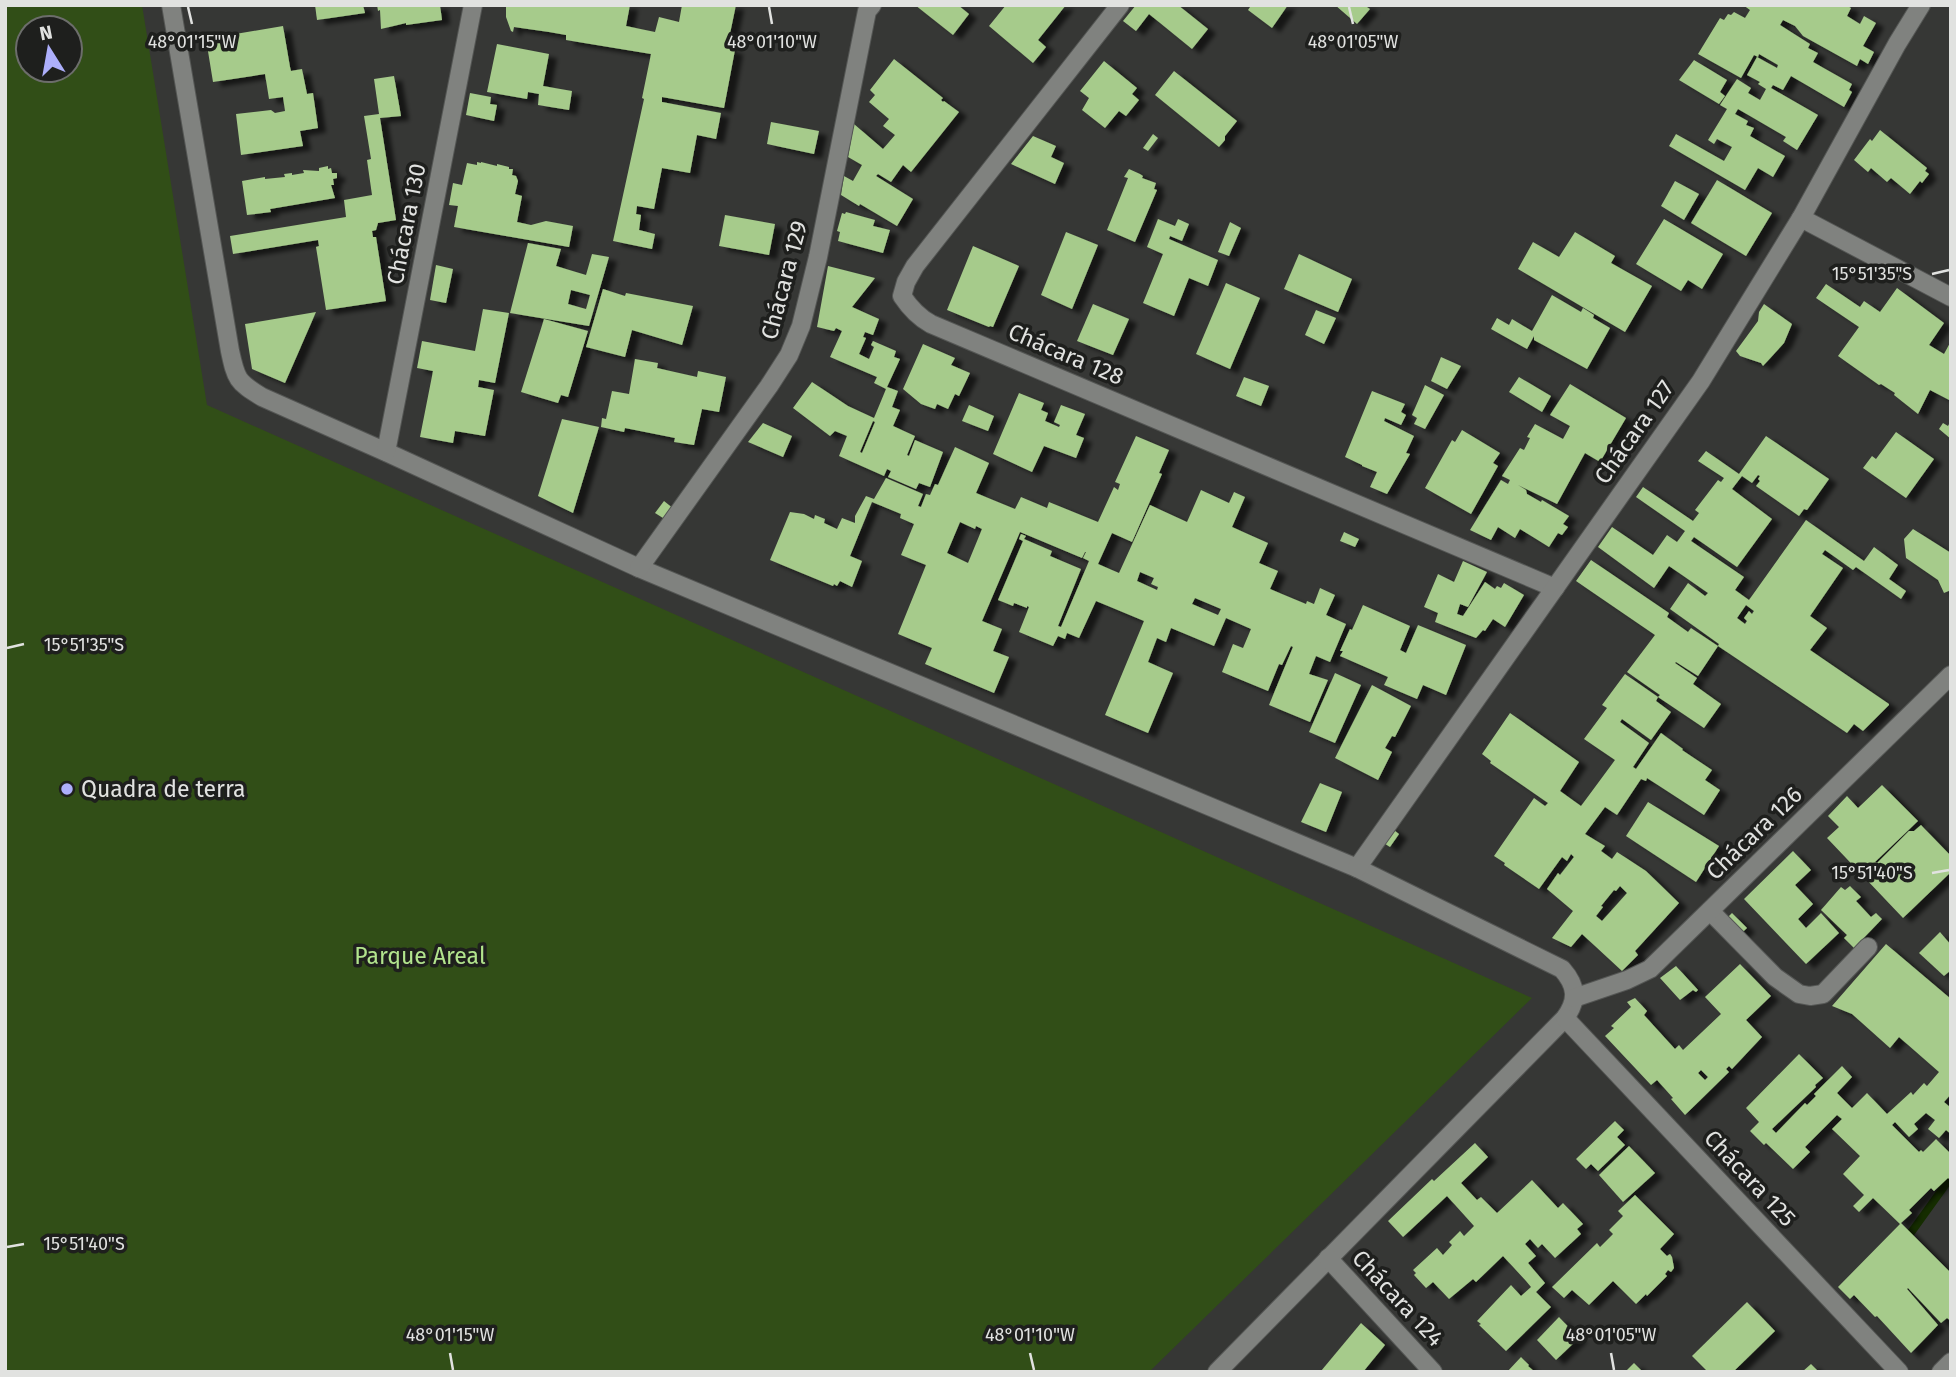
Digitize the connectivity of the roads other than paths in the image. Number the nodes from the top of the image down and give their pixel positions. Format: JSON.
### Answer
{"nodes":[{"id":1,"x":171,"y":5,"type":"edge"},
{"id":2,"x":473,"y":5,"type":"edge"},
{"id":3,"x":1121,"y":5,"type":"edge"},
{"id":4,"x":1921,"y":5,"type":"edge"},
{"id":5,"x":869,"y":7,"type":"edge"},
{"id":6,"x":1801,"y":218,"type":"junction"},
{"id":7,"x":1951,"y":297,"type":"edge"},
{"id":8,"x":386,"y":452,"type":"junction"},
{"id":9,"x":639,"y":568,"type":"junction"},
{"id":10,"x":1555,"y":588,"type":"junction"},
{"id":11,"x":1951,"y":675,"type":"edge"},
{"id":12,"x":1357,"y":868,"type":"junction"},
{"id":13,"x":1710,"y":911,"type":"junction"},
{"id":14,"x":1868,"y":947,"type":"dead end"},
{"id":15,"x":1574,"y":998,"type":"junction"},
{"id":16,"x":1565,"y":1018,"type":"junction"},
{"id":17,"x":1328,"y":1258,"type":"junction"},
{"id":18,"x":1951,"y":1362,"type":"edge"},
{"id":19,"x":1217,"y":1372,"type":"edge"},
{"id":20,"x":1433,"y":1372,"type":"edge"},
{"id":21,"x":1899,"y":1372,"type":"edge"},
{"id":22,"x":1941,"y":1372,"type":"edge"}],
"edges":[{"from":1,"to":8,"type":"street"},
{"from":2,"to":8,"type":"street","name":"Chácara 130"},
{"from":3,"to":10,"type":"street","name":"Chácara 128"},
{"from":4,"to":6,"type":"street","name":"Chácara 127"},
{"from":5,"to":9,"type":"street","name":"Chácara 129"},
{"from":6,"to":7,"type":"street"},
{"from":6,"to":10,"type":"street","name":"Chácara 127"},
{"from":8,"to":9,"type":"street"},
{"from":9,"to":12,"type":"street"},
{"from":10,"to":12,"type":"street","name":"Chácara 127"},
{"from":11,"to":13,"type":"street","name":"Chácara 126"},
{"from":12,"to":15,"type":"street"},
{"from":13,"to":14,"type":"street"},
{"from":13,"to":15,"type":"street","name":"Chácara 126"},
{"from":15,"to":16,"type":"street"},
{"from":16,"to":17,"type":"street"},
{"from":16,"to":21,"type":"street","name":"Chácara 125"},
{"from":17,"to":19,"type":"street"},
{"from":17,"to":20,"type":"street","name":"Chácara 124"},
{"from":18,"to":22,"type":"street"}]}
